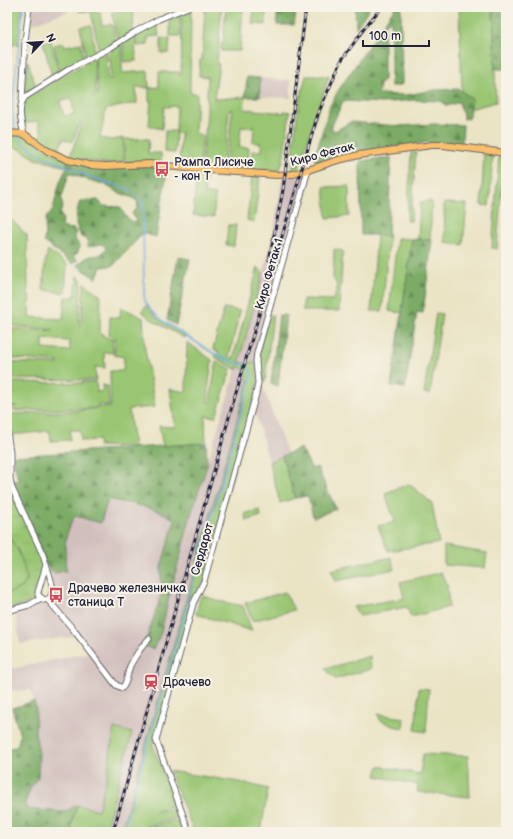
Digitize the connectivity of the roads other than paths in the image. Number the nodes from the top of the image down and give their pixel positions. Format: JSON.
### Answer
{"nodes":[{"id":1,"x":30,"y":7,"type":"edge"},
{"id":2,"x":188,"y":7,"type":"edge"},
{"id":3,"x":22,"y":101,"type":"junction"},
{"id":4,"x":7,"y":133,"type":"edge"},
{"id":5,"x":24,"y":134,"type":"junction"},
{"id":6,"x":506,"y":153,"type":"edge"},
{"id":7,"x":308,"y":170,"type":"junction"},
{"id":8,"x":301,"y":172,"type":"junction"},
{"id":9,"x":307,"y":177,"type":"junction"},
{"id":10,"x":258,"y":383,"type":"joint"},
{"id":11,"x":7,"y":430,"type":"edge"},
{"id":12,"x":46,"y":566,"type":"junction"},
{"id":13,"x":41,"y":598,"type":"junction"},
{"id":14,"x":48,"y":600,"type":"junction"},
{"id":15,"x":7,"y":611,"type":"edge"},
{"id":16,"x":149,"y":640,"type":"dead end"},
{"id":17,"x":189,"y":832,"type":"edge"}],
"edges":[{"from":1,"to":3,"type":"street"},
{"from":2,"to":3,"type":"street"},
{"from":3,"to":5,"type":"street"},
{"from":4,"to":5,"type":"main road"},
{"from":5,"to":8,"type":"main road","name":"Киро Фетак"},
{"from":6,"to":7,"type":"main road","name":"Киро Фетак"},
{"from":7,"to":8,"type":"main road","name":"Киро Фетак"},
{"from":7,"to":9,"type":"street","name":"Киро Фетак 1"},
{"from":8,"to":9,"type":"street"},
{"from":9,"to":10,"type":"street","name":"Киро Фетак 1"},
{"from":10,"to":17,"type":"street","name":"Сердарот"},
{"from":11,"to":12,"type":"street"},
{"from":12,"to":13,"type":"street"},
{"from":12,"to":14,"type":"street"},
{"from":13,"to":14,"type":"street"},
{"from":13,"to":15,"type":"street"},
{"from":14,"to":16,"type":"street"}]}
